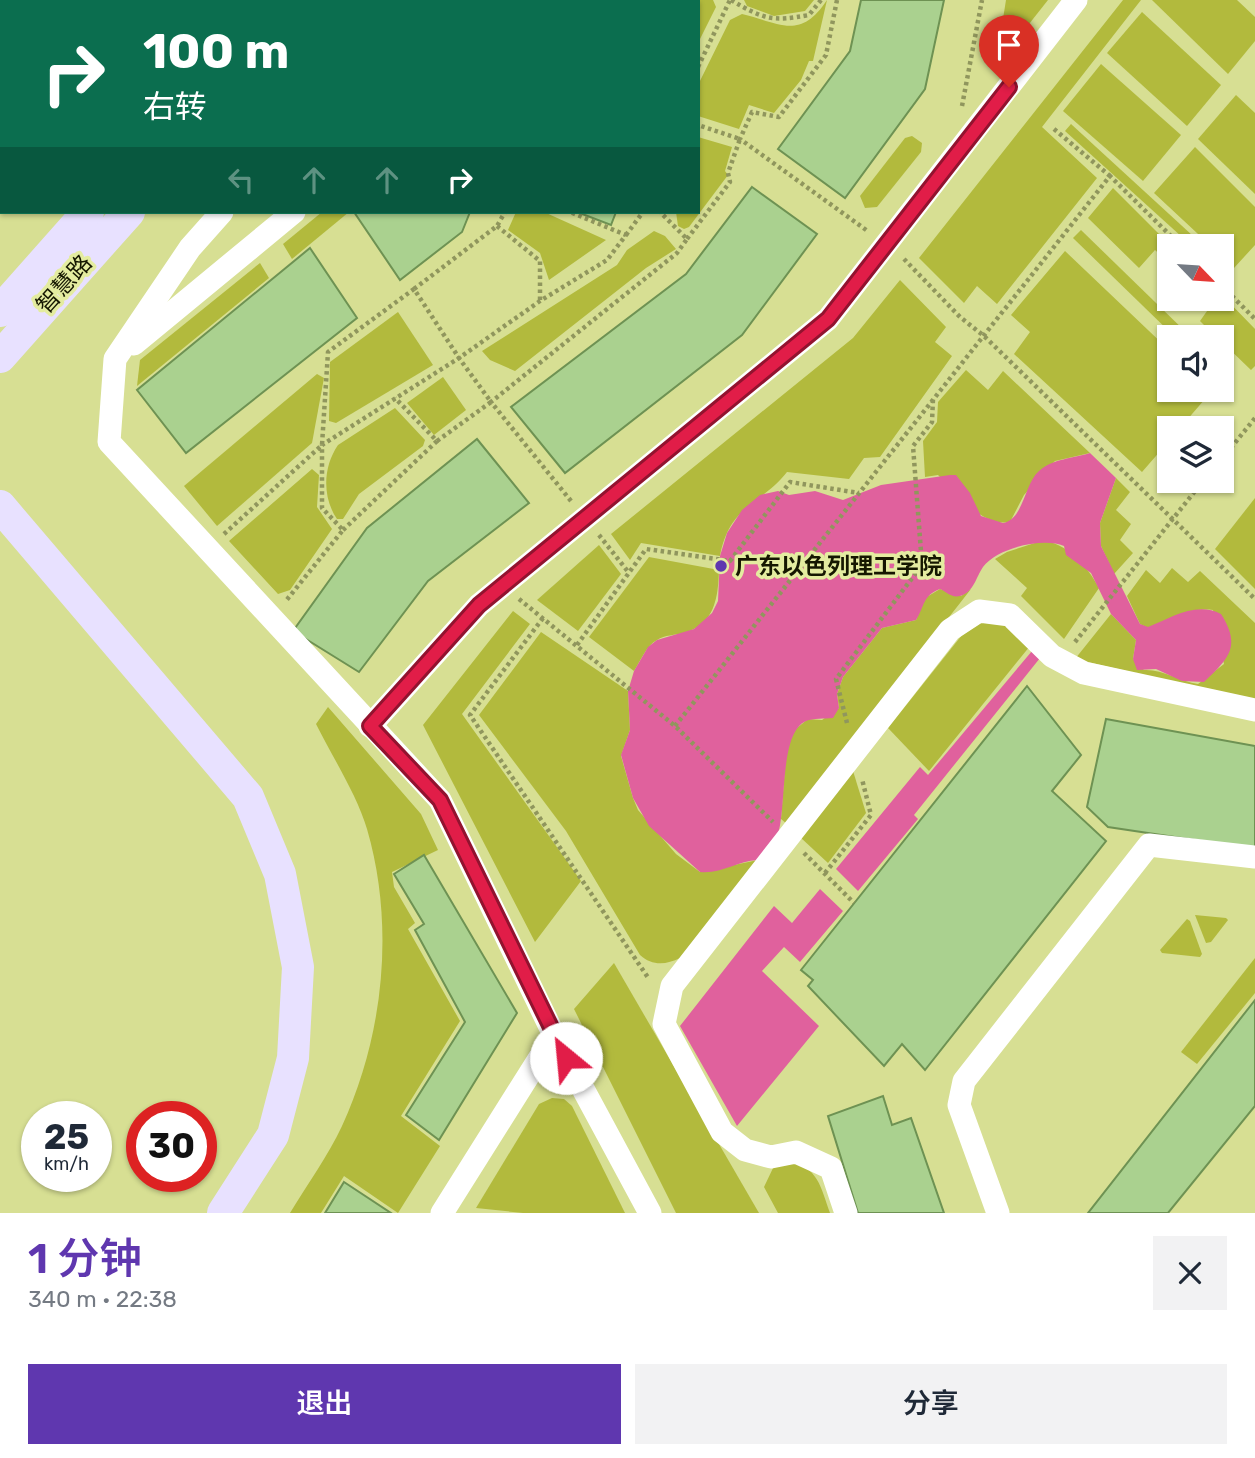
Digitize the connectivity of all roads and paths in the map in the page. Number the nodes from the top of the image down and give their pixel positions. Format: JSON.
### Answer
{"nodes":[{"id":1,"x":730,"y":0,"type":"edge"},
{"id":2,"x":821,"y":0,"type":"edge"},
{"id":3,"x":837,"y":0,"type":"edge"},
{"id":4,"x":982,"y":0,"type":"edge"},
{"id":5,"x":1076,"y":0,"type":"edge"},
{"id":6,"x":700,"y":62,"type":"edge"},
{"id":7,"x":700,"y":126,"type":"edge"},
{"id":8,"x":1054,"y":129,"type":"dead end"},
{"id":9,"x":975,"y":130,"type":"junction"},
{"id":10,"x":740,"y":139,"type":"junction"},
{"id":11,"x":1110,"y":176,"type":"junction"},
{"id":12,"x":86,"y":214,"type":"edge"},
{"id":13,"x":127,"y":214,"type":"edge"},
{"id":14,"x":220,"y":214,"type":"edge"},
{"id":15,"x":292,"y":214,"type":"edge"},
{"id":16,"x":504,"y":214,"type":"edge"},
{"id":17,"x":575,"y":214,"type":"edge"},
{"id":18,"x":642,"y":214,"type":"edge"},
{"id":19,"x":662,"y":214,"type":"edge"},
{"id":20,"x":497,"y":226,"type":"junction"},
{"id":21,"x":1169,"y":234,"type":"edge"},
{"id":22,"x":626,"y":235,"type":"junction"},
{"id":23,"x":688,"y":239,"type":"junction"},
{"id":24,"x":886,"y":245,"type":"junction"},
{"id":25,"x":414,"y":289,"type":"junction"},
{"id":26,"x":1234,"y":298,"type":"edge"},
{"id":27,"x":540,"y":301,"type":"junction"},
{"id":28,"x":0,"y":311,"type":"edge"},
{"id":29,"x":1255,"y":319,"type":"edge"},
{"id":30,"x":984,"y":336,"type":"junction"},
{"id":31,"x":0,"y":357,"type":"edge"},
{"id":32,"x":459,"y":358,"type":"junction"},
{"id":33,"x":115,"y":359,"type":"junction"},
{"id":34,"x":395,"y":398,"type":"junction"},
{"id":35,"x":933,"y":399,"type":"junction"},
{"id":36,"x":491,"y":402,"type":"junction"},
{"id":37,"x":1255,"y":418,"type":"edge"},
{"id":38,"x":437,"y":441,"type":"junction"},
{"id":39,"x":1234,"y":444,"type":"edge"},
{"id":40,"x":322,"y":445,"type":"junction"},
{"id":41,"x":859,"y":492,"type":"junction"},
{"id":42,"x":1194,"y":493,"type":"edge"},
{"id":43,"x":0,"y":506,"type":"edge"},
{"id":44,"x":586,"y":518,"type":"junction"},
{"id":45,"x":1173,"y":519,"type":"junction"},
{"id":46,"x":343,"y":530,"type":"junction"},
{"id":47,"x":604,"y":541,"type":"dead end"},
{"id":48,"x":207,"y":550,"type":"junction"},
{"id":49,"x":629,"y":573,"type":"junction"},
{"id":50,"x":1255,"y":599,"type":"edge"},
{"id":51,"x":271,"y":619,"type":"junction"},
{"id":52,"x":577,"y":645,"type":"junction"},
{"id":53,"x":1067,"y":650,"type":"dead end"},
{"id":54,"x":1255,"y":710,"type":"edge"},
{"id":55,"x":370,"y":726,"type":"junction"},
{"id":56,"x":675,"y":726,"type":"junction"},
{"id":57,"x":855,"y":752,"type":"junction"},
{"id":58,"x":788,"y":837,"type":"junction"},
{"id":59,"x":1255,"y":857,"type":"edge"},
{"id":60,"x":825,"y":873,"type":"junction"},
{"id":61,"x":854,"y":903,"type":"dead end"},
{"id":62,"x":653,"y":985,"type":"dead end"},
{"id":63,"x":554,"y":1035,"type":"junction"},
{"id":64,"x":223,"y":1213,"type":"edge"},
{"id":65,"x":442,"y":1213,"type":"edge"},
{"id":66,"x":650,"y":1213,"type":"edge"},
{"id":67,"x":846,"y":1213,"type":"edge"},
{"id":68,"x":998,"y":1213,"type":"edge"}],
"edges":[{"from":1,"to":2,"type":"path"},
{"from":1,"to":6,"type":"path"},
{"from":3,"to":10,"type":"path"},
{"from":4,"to":9,"type":"path"},
{"from":5,"to":9,"type":"street"},
{"from":7,"to":10,"type":"path"},
{"from":8,"to":11,"type":"path"},
{"from":9,"to":24,"type":"street"},
{"from":10,"to":23,"type":"path"},
{"from":10,"to":24,"type":"path"},
{"from":11,"to":21,"type":"path"},
{"from":11,"to":30,"type":"path"},
{"from":12,"to":28,"type":"street","name":"智慧路"},
{"from":13,"to":31,"type":"street","name":"智慧路"},
{"from":14,"to":33,"type":"street"},
{"from":15,"to":33,"type":"street"},
{"from":16,"to":20,"type":"path"},
{"from":17,"to":22,"type":"path"},
{"from":18,"to":22,"type":"path"},
{"from":19,"to":23,"type":"path"},
{"from":20,"to":25,"type":"path"},
{"from":20,"to":27,"type":"path"},
{"from":22,"to":27,"type":"path"},
{"from":23,"to":36,"type":"path"},
{"from":24,"to":30,"type":"path"},
{"from":24,"to":44,"type":"street"},
{"from":25,"to":32,"type":"path"},
{"from":25,"to":40,"type":"path"},
{"from":26,"to":29,"type":"path"},
{"from":27,"to":32,"type":"path"},
{"from":30,"to":35,"type":"path"},
{"from":30,"to":45,"type":"path"},
{"from":32,"to":34,"type":"path"},
{"from":32,"to":36,"type":"path"},
{"from":33,"to":48,"type":"street"},
{"from":34,"to":38,"type":"path"},
{"from":34,"to":40,"type":"path"},
{"from":35,"to":41,"type":"path"},
{"from":35,"to":57,"type":"path"},
{"from":36,"to":38,"type":"path"},
{"from":36,"to":44,"type":"path"},
{"from":37,"to":39,"type":"path"},
{"from":38,"to":46,"type":"path"},
{"from":40,"to":46,"type":"path"},
{"from":40,"to":48,"type":"path"},
{"from":41,"to":49,"type":"path"},
{"from":41,"to":56,"type":"path"},
{"from":42,"to":45,"type":"path"},
{"from":43,"to":64,"type":"street"},
{"from":44,"to":55,"type":"street"},
{"from":45,"to":50,"type":"path"},
{"from":45,"to":53,"type":"path"},
{"from":46,"to":51,"type":"path"},
{"from":47,"to":49,"type":"path"},
{"from":48,"to":51,"type":"street"},
{"from":49,"to":52,"type":"path"},
{"from":51,"to":55,"type":"street"},
{"from":52,"to":56,"type":"path"},
{"from":52,"to":62,"type":"path"},
{"from":54,"to":57,"type":"street"},
{"from":55,"to":63,"type":"street"},
{"from":56,"to":58,"type":"path"},
{"from":57,"to":58,"type":"street"},
{"from":57,"to":60,"type":"path"},
{"from":58,"to":60,"type":"path"},
{"from":58,"to":67,"type":"street"},
{"from":59,"to":68,"type":"street"},
{"from":60,"to":61,"type":"path"},
{"from":63,"to":65,"type":"street"},
{"from":63,"to":66,"type":"street"}]}
